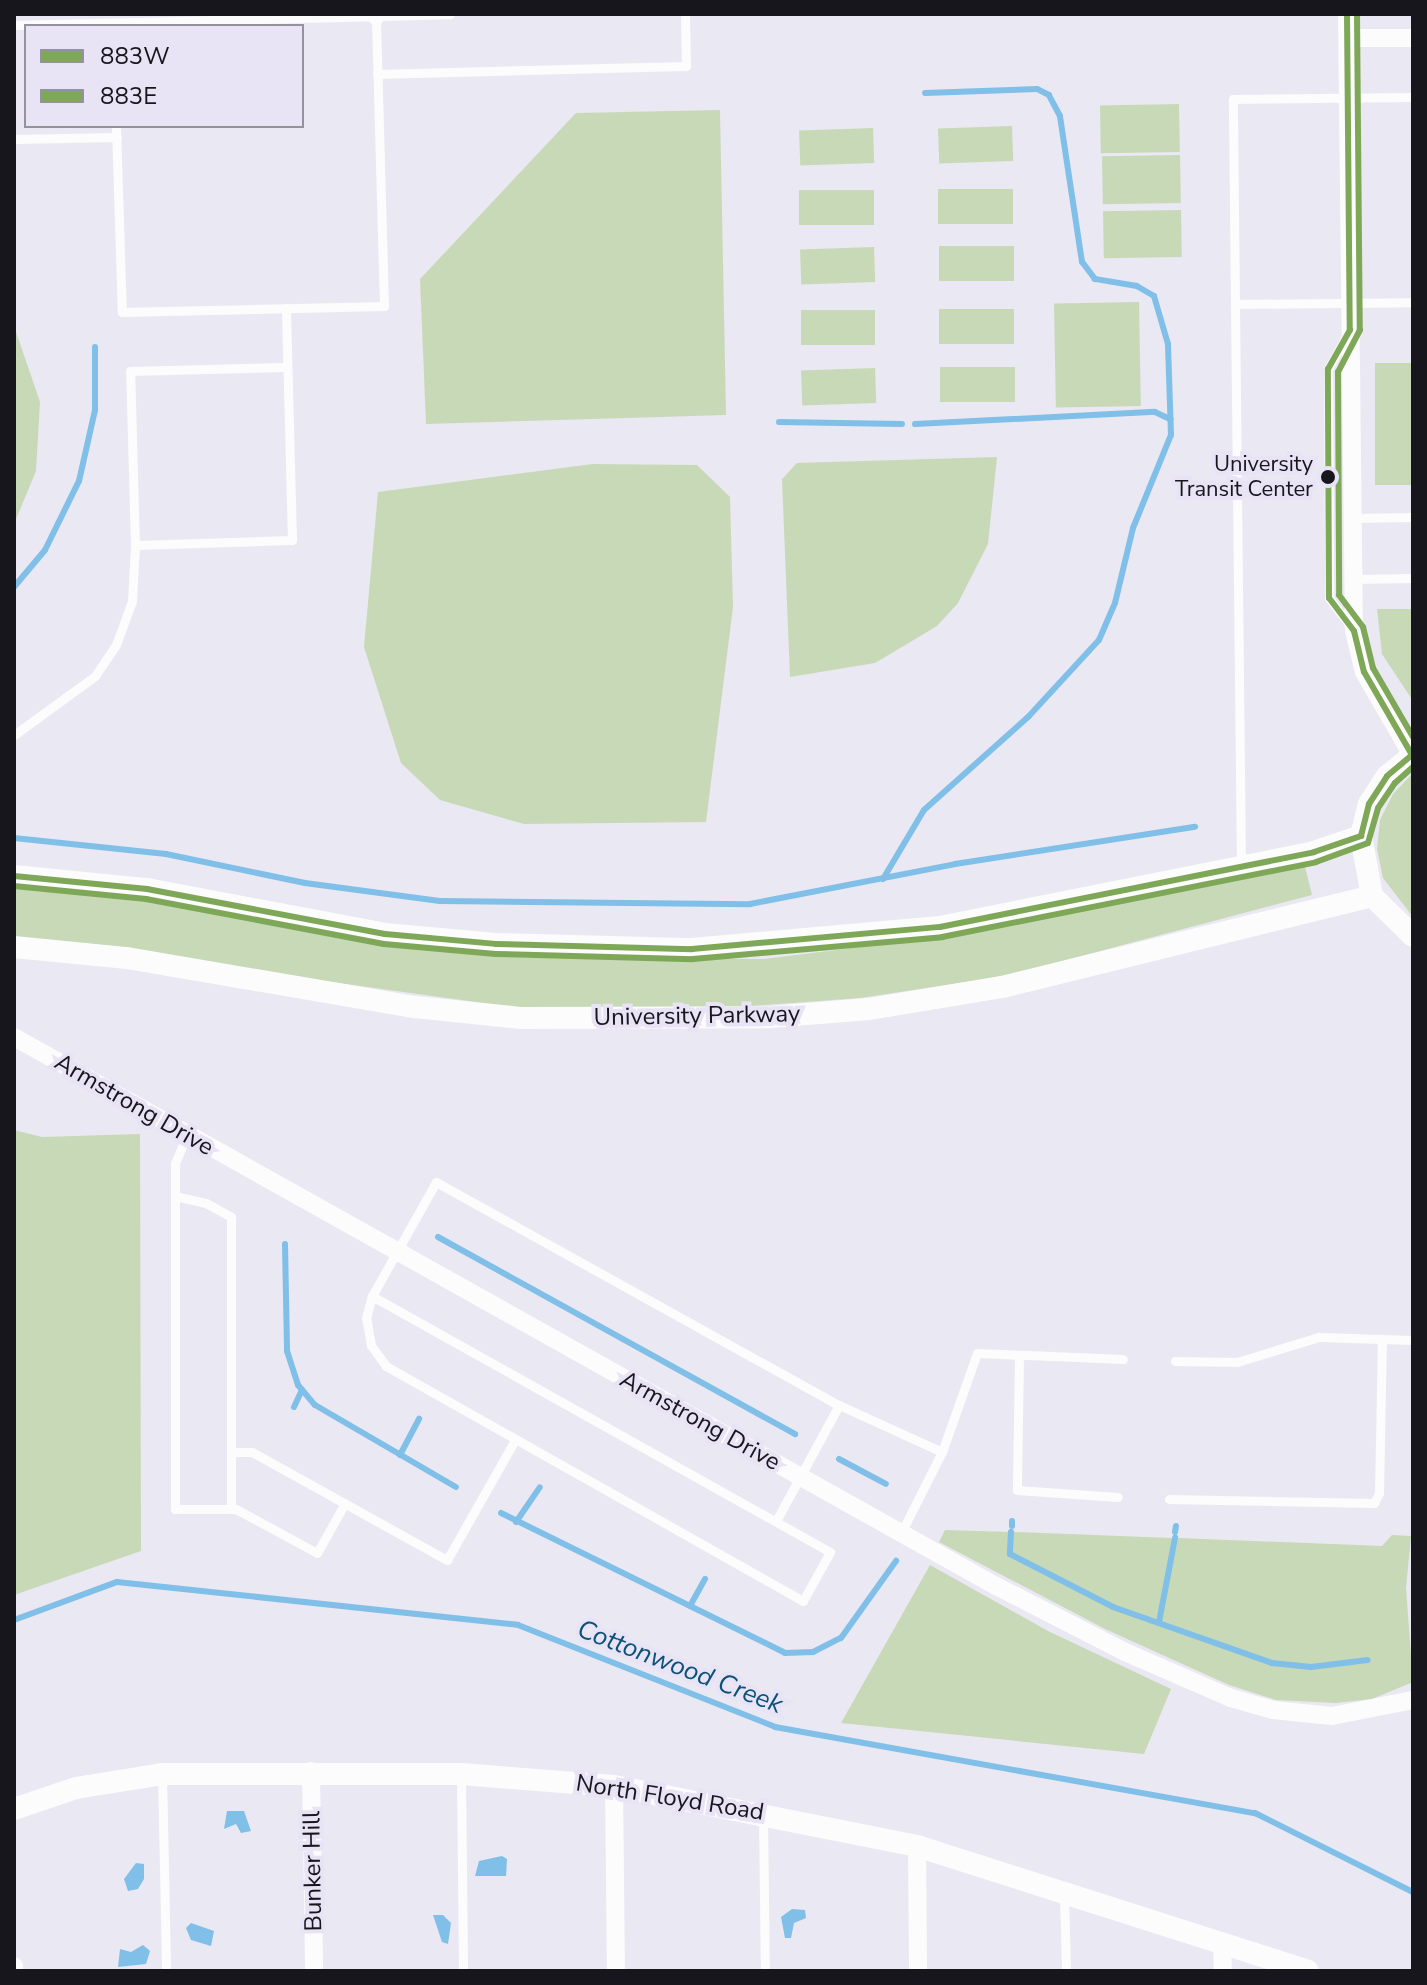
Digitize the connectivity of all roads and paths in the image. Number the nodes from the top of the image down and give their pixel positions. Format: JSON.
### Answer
{"nodes":[{"id":1,"x":450,"y":14,"type":"edge"},
{"id":2,"x":685,"y":14,"type":"edge"},
{"id":3,"x":1347,"y":14,"type":"edge"},
{"id":4,"x":376,"y":15,"type":"edge"},
{"id":5,"x":114,"y":24,"type":"edge"},
{"id":6,"x":1348,"y":38,"type":"junction"},
{"id":7,"x":1413,"y":38,"type":"edge"},
{"id":8,"x":377,"y":74,"type":"junction"},
{"id":9,"x":1413,"y":97,"type":"edge"},
{"id":10,"x":1348,"y":98,"type":"junction"},
{"id":11,"x":117,"y":131,"type":"edge"},
{"id":12,"x":14,"y":139,"type":"edge"},
{"id":13,"x":1350,"y":302,"type":"junction"},
{"id":14,"x":1413,"y":302,"type":"edge"},
{"id":15,"x":1235,"y":304,"type":"junction"},
{"id":16,"x":286,"y":308,"type":"junction"},
{"id":17,"x":1350,"y":330,"type":"junction"},
{"id":18,"x":287,"y":367,"type":"junction"},
{"id":19,"x":1413,"y":517,"type":"edge"},
{"id":20,"x":1352,"y":518,"type":"junction"},
{"id":21,"x":135,"y":545,"type":"junction"},
{"id":22,"x":1413,"y":578,"type":"edge"},
{"id":23,"x":1352,"y":579,"type":"junction"},
{"id":24,"x":1354,"y":631,"type":"junction"},
{"id":25,"x":14,"y":735,"type":"edge"},
{"id":26,"x":1412,"y":755,"type":"edge"},
{"id":27,"x":1361,"y":836,"type":"junction"},
{"id":28,"x":1241,"y":867,"type":"junction"},
{"id":29,"x":14,"y":876,"type":"edge"},
{"id":30,"x":1372,"y":896,"type":"junction"},
{"id":31,"x":1413,"y":936,"type":"edge"},
{"id":32,"x":14,"y":947,"type":"edge"},
{"id":33,"x":14,"y":1037,"type":"edge"},
{"id":34,"x":187,"y":1135,"type":"junction"},
{"id":35,"x":175,"y":1196,"type":"junction"},
{"id":36,"x":396,"y":1250,"type":"junction"},
{"id":37,"x":372,"y":1296,"type":"junction"},
{"id":38,"x":1382,"y":1340,"type":"junction"},
{"id":39,"x":1413,"y":1340,"type":"edge"},
{"id":40,"x":1019,"y":1356,"type":"junction"},
{"id":41,"x":1123,"y":1359,"type":"dead end"},
{"id":42,"x":1175,"y":1361,"type":"dead end"},
{"id":43,"x":839,"y":1405,"type":"junction"},
{"id":44,"x":515,"y":1440,"type":"junction"},
{"id":45,"x":231,"y":1452,"type":"junction"},
{"id":46,"x":942,"y":1452,"type":"junction"},
{"id":47,"x":799,"y":1477,"type":"junction"},
{"id":48,"x":1118,"y":1497,"type":"dead end"},
{"id":49,"x":1169,"y":1499,"type":"dead end"},
{"id":50,"x":345,"y":1503,"type":"junction"},
{"id":51,"x":231,"y":1509,"type":"junction"},
{"id":52,"x":776,"y":1521,"type":"junction"},
{"id":53,"x":901,"y":1533,"type":"junction"},
{"id":54,"x":1413,"y":1700,"type":"edge"},
{"id":55,"x":311,"y":1771,"type":"junction"},
{"id":56,"x":162,"y":1774,"type":"junction"},
{"id":57,"x":461,"y":1774,"type":"junction"},
{"id":58,"x":614,"y":1786,"type":"junction"},
{"id":59,"x":14,"y":1809,"type":"edge"},
{"id":60,"x":763,"y":1813,"type":"junction"},
{"id":61,"x":917,"y":1846,"type":"junction"},
{"id":62,"x":1064,"y":1893,"type":"junction"},
{"id":63,"x":1222,"y":1944,"type":"junction"},
{"id":64,"x":166,"y":1971,"type":"edge"},
{"id":65,"x":314,"y":1971,"type":"edge"},
{"id":66,"x":463,"y":1971,"type":"edge"},
{"id":67,"x":616,"y":1971,"type":"edge"},
{"id":68,"x":765,"y":1971,"type":"edge"},
{"id":69,"x":918,"y":1971,"type":"edge"},
{"id":70,"x":1066,"y":1971,"type":"edge"},
{"id":71,"x":1223,"y":1971,"type":"edge"},
{"id":72,"x":1308,"y":1971,"type":"edge"}],
"edges":[{"from":1,"to":4,"type":"lane"},
{"from":2,"to":8,"type":"lane"},
{"from":3,"to":6,"type":"street"},
{"from":4,"to":5,"type":"lane"},
{"from":4,"to":8,"type":"lane"},
{"from":6,"to":7,"type":"street"},
{"from":6,"to":10,"type":"street"},
{"from":8,"to":16,"type":"lane"},
{"from":9,"to":10,"type":"lane"},
{"from":10,"to":13,"type":"street"},
{"from":10,"to":15,"type":"lane"},
{"from":11,"to":12,"type":"lane"},
{"from":11,"to":16,"type":"lane"},
{"from":13,"to":14,"type":"lane"},
{"from":13,"to":15,"type":"lane"},
{"from":13,"to":17,"type":"street"},
{"from":15,"to":28,"type":"lane"},
{"from":16,"to":18,"type":"lane"},
{"from":17,"to":20,"type":"street"},
{"from":17,"to":24,"type":"lane"},
{"from":18,"to":21,"type":"lane"},
{"from":18,"to":21,"type":"lane"},
{"from":19,"to":20,"type":"lane"},
{"from":20,"to":23,"type":"street"},
{"from":21,"to":25,"type":"lane"},
{"from":22,"to":23,"type":"lane"},
{"from":23,"to":24,"type":"street"},
{"from":24,"to":26,"type":"street"},
{"from":26,"to":27,"type":"street"},
{"from":27,"to":28,"type":"street"},
{"from":27,"to":30,"type":"street"},
{"from":28,"to":29,"type":"street"},
{"from":30,"to":31,"type":"street"},
{"from":30,"to":32,"type":"street","name":"University Parkway"},
{"from":33,"to":34,"type":"street","name":"Armstrong Drive"},
{"from":34,"to":35,"type":"lane"},
{"from":34,"to":36,"type":"street","name":"Armstrong Drive"},
{"from":35,"to":45,"type":"lane"},
{"from":35,"to":51,"type":"lane"},
{"from":36,"to":37,"type":"lane"},
{"from":36,"to":43,"type":"lane"},
{"from":36,"to":47,"type":"street","name":"Armstrong Drive"},
{"from":37,"to":44,"type":"lane"},
{"from":37,"to":52,"type":"lane"},
{"from":38,"to":39,"type":"lane"},
{"from":38,"to":42,"type":"lane"},
{"from":38,"to":49,"type":"lane"},
{"from":40,"to":41,"type":"lane"},
{"from":40,"to":46,"type":"lane"},
{"from":40,"to":48,"type":"lane"},
{"from":43,"to":46,"type":"lane"},
{"from":43,"to":47,"type":"lane"},
{"from":44,"to":50,"type":"lane"},
{"from":44,"to":52,"type":"lane"},
{"from":45,"to":50,"type":"lane"},
{"from":45,"to":51,"type":"lane"},
{"from":46,"to":53,"type":"lane"},
{"from":47,"to":52,"type":"lane"},
{"from":47,"to":53,"type":"street","name":"Armstrong Drive"},
{"from":50,"to":51,"type":"lane"},
{"from":53,"to":54,"type":"street","name":"Armstrong Drive"},
{"from":55,"to":56,"type":"street","name":"North Floyd Road"},
{"from":55,"to":57,"type":"street","name":"North Floyd Road"},
{"from":55,"to":65,"type":"street","name":"Bunker Hill"},
{"from":56,"to":59,"type":"street","name":"North Floyd Road"},
{"from":56,"to":64,"type":"lane"},
{"from":57,"to":58,"type":"street","name":"North Floyd Road"},
{"from":57,"to":66,"type":"lane"},
{"from":58,"to":60,"type":"street","name":"North Floyd Road"},
{"from":58,"to":67,"type":"street"},
{"from":60,"to":61,"type":"street","name":"North Floyd Road"},
{"from":60,"to":68,"type":"lane"},
{"from":61,"to":62,"type":"street","name":"North Floyd Road"},
{"from":61,"to":69,"type":"street"},
{"from":62,"to":63,"type":"street","name":"North Floyd Road"},
{"from":62,"to":70,"type":"lane"},
{"from":63,"to":71,"type":"street"},
{"from":63,"to":72,"type":"street","name":"North Floyd Road"}]}
